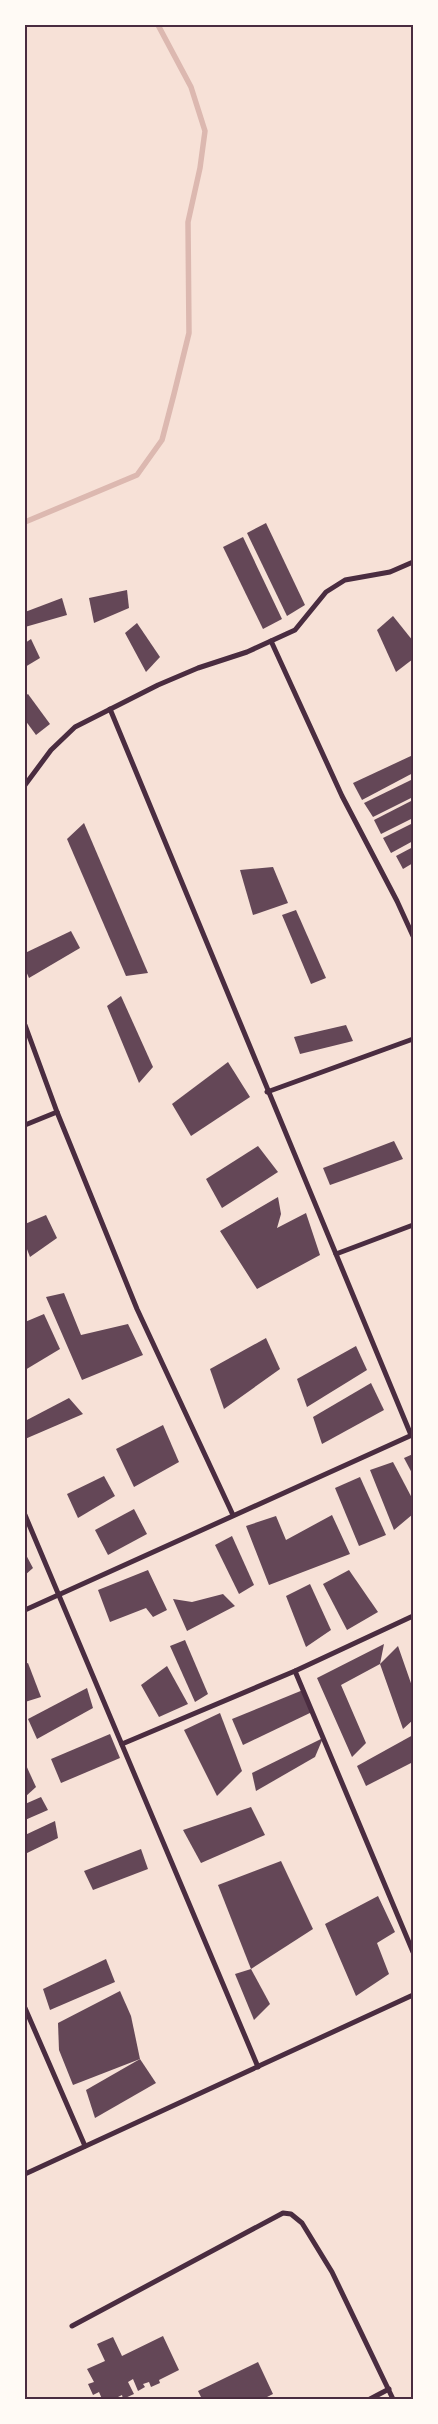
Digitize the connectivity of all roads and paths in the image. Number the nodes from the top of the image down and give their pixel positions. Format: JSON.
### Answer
{"nodes":[{"id":1,"x":413,"y":562,"type":"edge"},
{"id":2,"x":271,"y":641,"type":"junction"},
{"id":3,"x":110,"y":709,"type":"junction"},
{"id":4,"x":25,"y":785,"type":"edge"},
{"id":5,"x":413,"y":936,"type":"edge"},
{"id":6,"x":25,"y":1025,"type":"edge"},
{"id":7,"x":413,"y":1039,"type":"edge"},
{"id":8,"x":267,"y":1092,"type":"junction"},
{"id":9,"x":57,"y":1112,"type":"junction"},
{"id":10,"x":25,"y":1125,"type":"edge"},
{"id":11,"x":413,"y":1224,"type":"edge"},
{"id":12,"x":336,"y":1254,"type":"junction"},
{"id":13,"x":412,"y":1435,"type":"edge"},
{"id":14,"x":25,"y":1515,"type":"edge"},
{"id":15,"x":233,"y":1515,"type":"junction"},
{"id":16,"x":59,"y":1594,"type":"junction"},
{"id":17,"x":25,"y":1610,"type":"edge"},
{"id":18,"x":413,"y":1616,"type":"edge"},
{"id":19,"x":295,"y":1671,"type":"junction"},
{"id":20,"x":122,"y":1744,"type":"junction"},
{"id":21,"x":413,"y":1952,"type":"edge"},
{"id":22,"x":413,"y":1995,"type":"edge"},
{"id":23,"x":25,"y":2008,"type":"edge"},
{"id":24,"x":258,"y":2066,"type":"junction"},
{"id":25,"x":85,"y":2146,"type":"junction"},
{"id":26,"x":25,"y":2174,"type":"edge"},
{"id":27,"x":72,"y":2326,"type":"dead end"},
{"id":28,"x":389,"y":2389,"type":"junction"},
{"id":29,"x":370,"y":2399,"type":"edge"},
{"id":30,"x":393,"y":2399,"type":"edge"}],
"edges":[{"from":1,"to":2,"type":"street"},
{"from":2,"to":3,"type":"street"},
{"from":2,"to":5,"type":"street"},
{"from":3,"to":4,"type":"street"},
{"from":3,"to":8,"type":"street"},
{"from":6,"to":9,"type":"street"},
{"from":7,"to":8,"type":"street"},
{"from":8,"to":12,"type":"street"},
{"from":9,"to":10,"type":"street"},
{"from":9,"to":15,"type":"street"},
{"from":11,"to":12,"type":"street"},
{"from":12,"to":13,"type":"street"},
{"from":13,"to":15,"type":"street"},
{"from":14,"to":16,"type":"street"},
{"from":15,"to":16,"type":"street"},
{"from":16,"to":17,"type":"street"},
{"from":16,"to":20,"type":"street"},
{"from":18,"to":19,"type":"street"},
{"from":19,"to":20,"type":"street"},
{"from":19,"to":21,"type":"street"},
{"from":20,"to":24,"type":"street"},
{"from":22,"to":24,"type":"street"},
{"from":23,"to":25,"type":"street"},
{"from":24,"to":25,"type":"street"},
{"from":25,"to":26,"type":"street"},
{"from":27,"to":28,"type":"street"},
{"from":28,"to":29,"type":"street"},
{"from":28,"to":30,"type":"street"}]}
